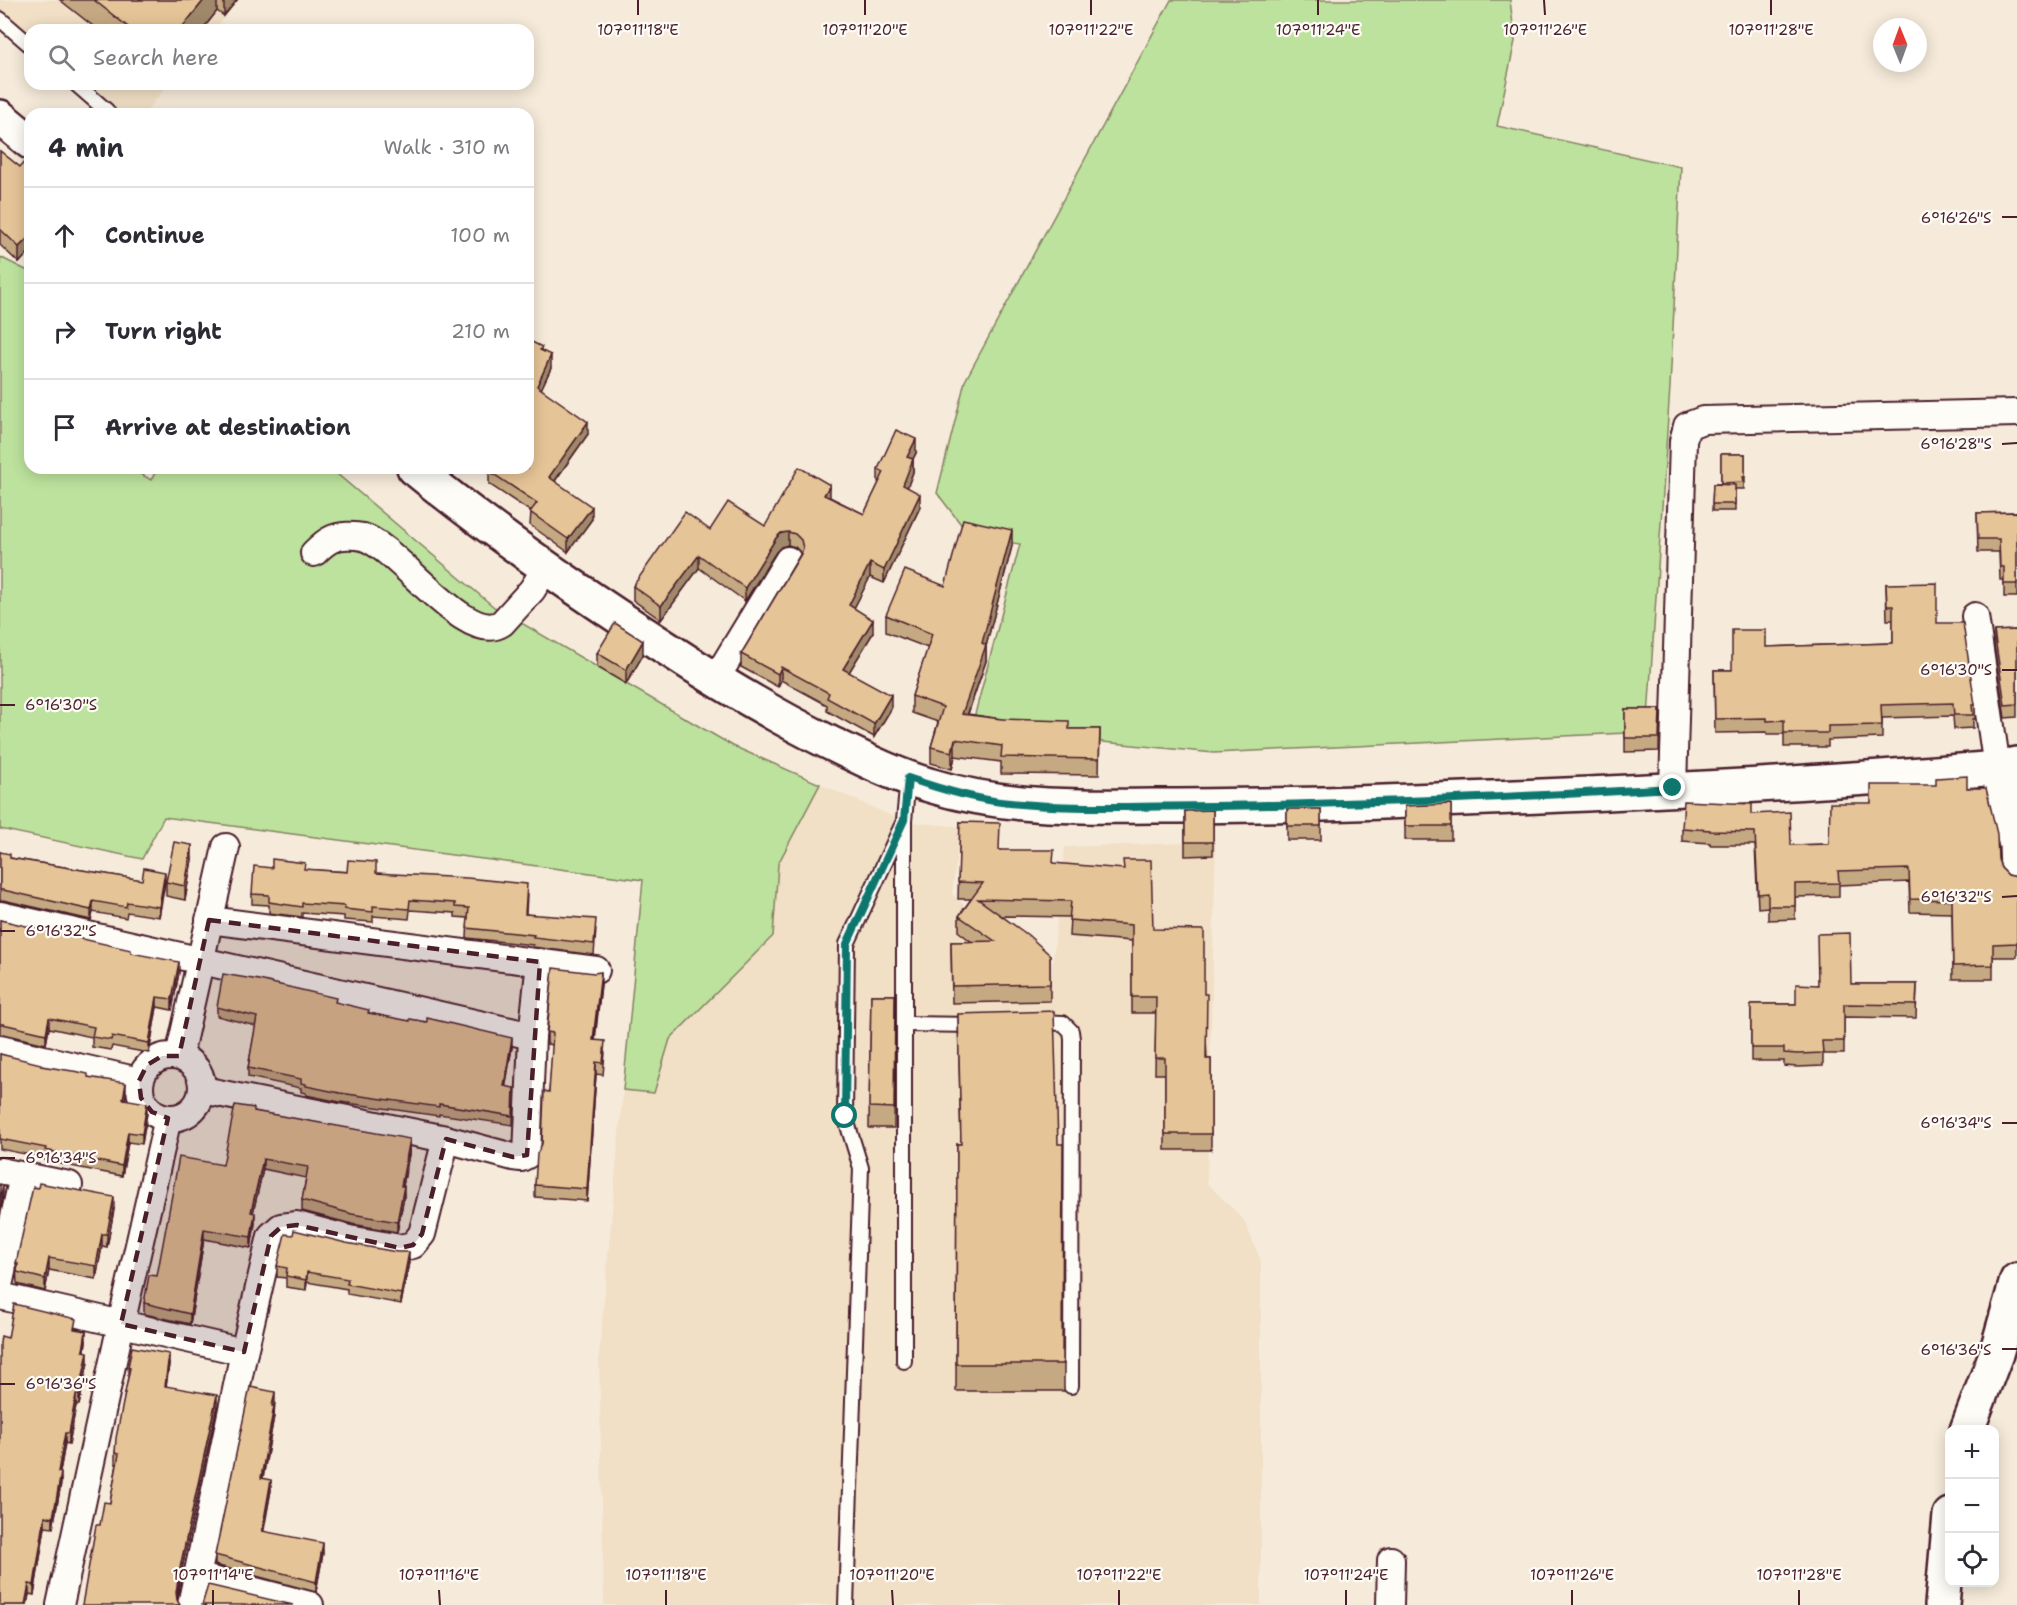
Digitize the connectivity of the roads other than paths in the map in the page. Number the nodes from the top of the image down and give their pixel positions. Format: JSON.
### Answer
{"nodes":[{"id":1,"x":0,"y":19,"type":"edge"},
{"id":2,"x":24,"y":40,"type":"edge"},
{"id":3,"x":83,"y":90,"type":"edge"},
{"id":4,"x":104,"y":108,"type":"edge"},
{"id":5,"x":0,"y":117,"type":"edge"},
{"id":6,"x":24,"y":137,"type":"edge"},
{"id":7,"x":2017,"y":413,"type":"edge"},
{"id":8,"x":422,"y":474,"type":"edge"},
{"id":9,"x":314,"y":553,"type":"dead end"},
{"id":10,"x":788,"y":561,"type":"dead end"},
{"id":11,"x":546,"y":568,"type":"junction"},
{"id":12,"x":1975,"y":616,"type":"dead end"},
{"id":13,"x":715,"y":680,"type":"junction"},
{"id":14,"x":2007,"y":766,"type":"edge"},
{"id":15,"x":908,"y":778,"type":"junction"},
{"id":16,"x":1673,"y":788,"type":"junction"},
{"id":17,"x":904,"y":820,"type":"junction"},
{"id":18,"x":226,"y":848,"type":"dead end"},
{"id":19,"x":2017,"y":872,"type":"edge"},
{"id":20,"x":0,"y":915,"type":"edge"},
{"id":21,"x":209,"y":920,"type":"junction"},
{"id":22,"x":200,"y":961,"type":"junction"},
{"id":23,"x":540,"y":962,"type":"junction"},
{"id":24,"x":596,"y":970,"type":"edge"},
{"id":25,"x":1021,"y":1023,"type":"edge"},
{"id":26,"x":905,"y":1024,"type":"junction"},
{"id":27,"x":987,"y":1025,"type":"edge"},
{"id":28,"x":532,"y":1036,"type":"junction"},
{"id":29,"x":0,"y":1049,"type":"edge"},
{"id":30,"x":179,"y":1056,"type":"junction"},
{"id":31,"x":139,"y":1081,"type":"junction"},
{"id":32,"x":203,"y":1090,"type":"junction"},
{"id":33,"x":168,"y":1118,"type":"junction"},
{"id":34,"x":446,"y":1139,"type":"junction"},
{"id":35,"x":12,"y":1173,"type":"edge"},
{"id":36,"x":69,"y":1185,"type":"dead end"},
{"id":37,"x":2017,"y":1280,"type":"edge"},
{"id":38,"x":0,"y":1281,"type":"edge"},
{"id":39,"x":0,"y":1296,"type":"edge"},
{"id":40,"x":121,"y":1324,"type":"junction"},
{"id":41,"x":244,"y":1352,"type":"junction"},
{"id":42,"x":2007,"y":1354,"type":"edge"},
{"id":43,"x":904,"y":1361,"type":"dead end"},
{"id":44,"x":1071,"y":1386,"type":"dead end"},
{"id":45,"x":1970,"y":1425,"type":"edge"},
{"id":46,"x":1948,"y":1533,"type":"edge"},
{"id":47,"x":1392,"y":1560,"type":"dead end"},
{"id":48,"x":196,"y":1576,"type":"junction"},
{"id":49,"x":60,"y":1605,"type":"edge"},
{"id":50,"x":191,"y":1605,"type":"edge"},
{"id":51,"x":310,"y":1605,"type":"edge"},
{"id":52,"x":846,"y":1605,"type":"edge"},
{"id":53,"x":1390,"y":1605,"type":"edge"},
{"id":54,"x":1942,"y":1605,"type":"edge"}],
"edges":[{"from":1,"to":2,"type":"lane"},
{"from":3,"to":4,"type":"lane"},
{"from":5,"to":6,"type":"street"},
{"from":7,"to":16,"type":"street"},
{"from":8,"to":11,"type":"street"},
{"from":9,"to":11,"type":"street"},
{"from":10,"to":13,"type":"street"},
{"from":11,"to":13,"type":"street"},
{"from":12,"to":14,"type":"street"},
{"from":13,"to":15,"type":"street"},
{"from":14,"to":16,"type":"street"},
{"from":14,"to":19,"type":"street"},
{"from":15,"to":16,"type":"street"},
{"from":15,"to":17,"type":"lane"},
{"from":17,"to":26,"type":"lane"},
{"from":17,"to":52,"type":"lane"},
{"from":18,"to":21,"type":"street"},
{"from":20,"to":22,"type":"street"},
{"from":21,"to":22,"type":"street"},
{"from":21,"to":23,"type":"street"},
{"from":22,"to":28,"type":"street"},
{"from":22,"to":30,"type":"street"},
{"from":23,"to":24,"type":"street"},
{"from":23,"to":28,"type":"street"},
{"from":25,"to":44,"type":"lane"},
{"from":26,"to":27,"type":"lane"},
{"from":26,"to":43,"type":"lane"},
{"from":28,"to":34,"type":"street"},
{"from":29,"to":31,"type":"street"},
{"from":30,"to":31,"type":"street"},
{"from":30,"to":32,"type":"street"},
{"from":31,"to":33,"type":"street"},
{"from":32,"to":33,"type":"street"},
{"from":32,"to":34,"type":"street"},
{"from":33,"to":40,"type":"street"},
{"from":34,"to":41,"type":"street"},
{"from":35,"to":36,"type":"street"},
{"from":35,"to":38,"type":"street"},
{"from":37,"to":42,"type":"street"},
{"from":39,"to":40,"type":"street"},
{"from":40,"to":41,"type":"street"},
{"from":40,"to":49,"type":"street"},
{"from":41,"to":48,"type":"street"},
{"from":42,"to":45,"type":"street"},
{"from":46,"to":54,"type":"street"},
{"from":47,"to":53,"type":"street"},
{"from":48,"to":50,"type":"street"},
{"from":48,"to":51,"type":"street"}]}
